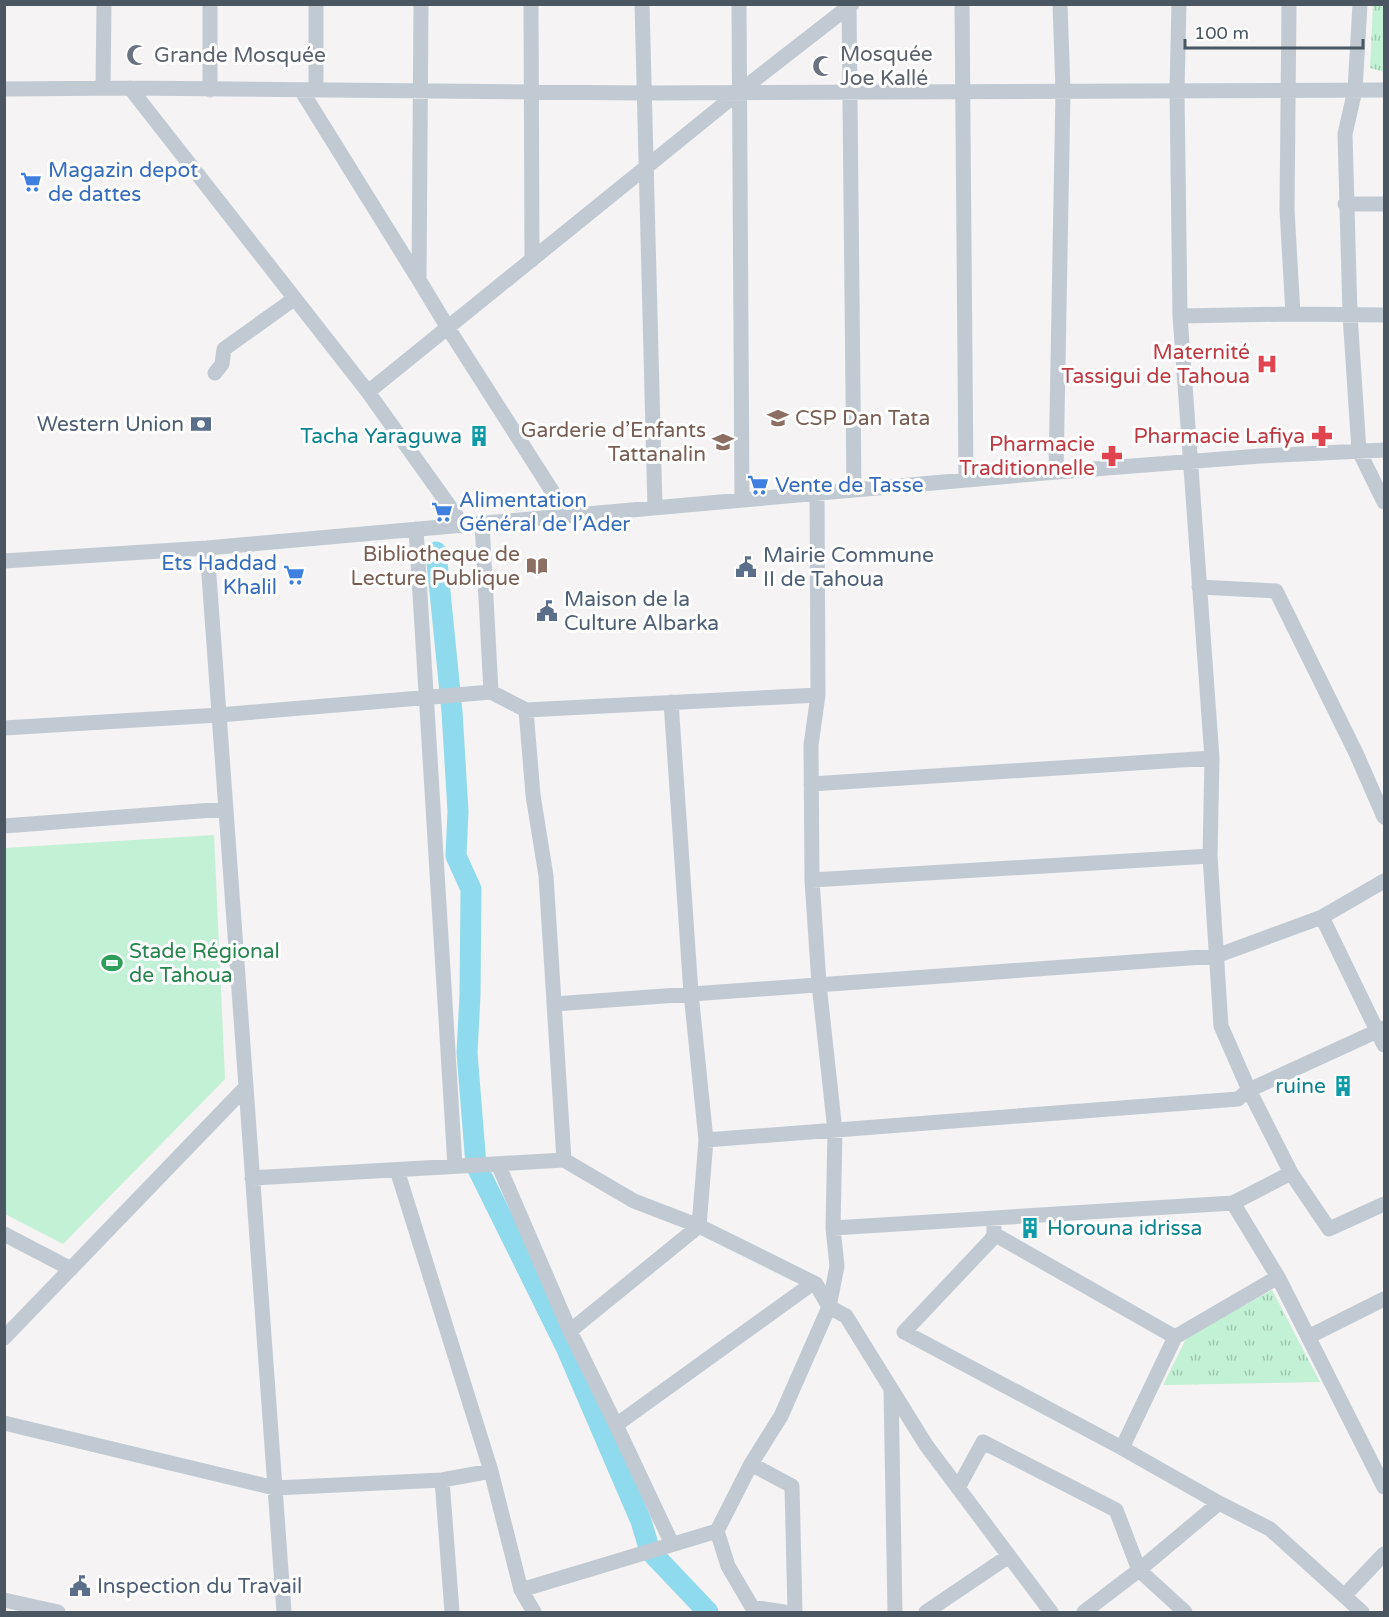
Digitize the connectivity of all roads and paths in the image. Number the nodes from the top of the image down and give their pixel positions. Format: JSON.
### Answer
{"nodes":[{"id":1,"x":104,"y":4,"type":"edge"},
{"id":2,"x":210,"y":4,"type":"edge"},
{"id":3,"x":316,"y":4,"type":"edge"},
{"id":4,"x":421,"y":4,"type":"edge"},
{"id":5,"x":531,"y":4,"type":"edge"},
{"id":6,"x":642,"y":4,"type":"edge"},
{"id":7,"x":739,"y":4,"type":"edge"},
{"id":8,"x":962,"y":4,"type":"edge"},
{"id":9,"x":1060,"y":4,"type":"edge"},
{"id":10,"x":1179,"y":4,"type":"edge"},
{"id":11,"x":1289,"y":4,"type":"edge"},
{"id":12,"x":1360,"y":4,"type":"edge"},
{"id":13,"x":850,"y":6,"type":"edge"},
{"id":14,"x":103,"y":88,"type":"junction"},
{"id":15,"x":130,"y":88,"type":"junction"},
{"id":16,"x":4,"y":89,"type":"edge"},
{"id":17,"x":210,"y":90,"type":"junction"},
{"id":18,"x":309,"y":90,"type":"junction"},
{"id":19,"x":1177,"y":90,"type":"junction"},
{"id":20,"x":1288,"y":90,"type":"junction"},
{"id":21,"x":1355,"y":90,"type":"junction"},
{"id":22,"x":1384,"y":90,"type":"edge"},
{"id":23,"x":421,"y":91,"type":"junction"},
{"id":24,"x":850,"y":91,"type":"junction"},
{"id":25,"x":962,"y":91,"type":"junction"},
{"id":26,"x":1063,"y":91,"type":"junction"},
{"id":27,"x":531,"y":92,"type":"junction"},
{"id":28,"x":643,"y":93,"type":"junction"},
{"id":29,"x":739,"y":93,"type":"junction"},
{"id":30,"x":645,"y":169,"type":"junction"},
{"id":31,"x":1345,"y":204,"type":"junction"},
{"id":32,"x":1384,"y":204,"type":"edge"},
{"id":33,"x":532,"y":260,"type":"junction"},
{"id":34,"x":419,"y":280,"type":"junction"},
{"id":35,"x":294,"y":299,"type":"junction"},
{"id":36,"x":1293,"y":314,"type":"junction"},
{"id":37,"x":1350,"y":315,"type":"junction"},
{"id":38,"x":1384,"y":315,"type":"edge"},
{"id":39,"x":1180,"y":316,"type":"junction"},
{"id":40,"x":447,"y":328,"type":"junction"},
{"id":41,"x":215,"y":373,"type":"dead end"},
{"id":42,"x":368,"y":392,"type":"junction"},
{"id":43,"x":1384,"y":450,"type":"edge"},
{"id":44,"x":1359,"y":451,"type":"junction"},
{"id":45,"x":1190,"y":461,"type":"junction"},
{"id":46,"x":1056,"y":472,"type":"junction"},
{"id":47,"x":966,"y":480,"type":"junction"},
{"id":48,"x":854,"y":490,"type":"junction"},
{"id":49,"x":817,"y":493,"type":"junction"},
{"id":50,"x":1383,"y":497,"type":"edge"},
{"id":51,"x":742,"y":500,"type":"junction"},
{"id":52,"x":655,"y":508,"type":"junction"},
{"id":53,"x":568,"y":516,"type":"junction"},
{"id":54,"x":482,"y":523,"type":"junction"},
{"id":55,"x":463,"y":525,"type":"junction"},
{"id":56,"x":416,"y":530,"type":"junction"},
{"id":57,"x":207,"y":548,"type":"junction"},
{"id":58,"x":4,"y":561,"type":"edge"},
{"id":59,"x":1199,"y":587,"type":"junction"},
{"id":60,"x":491,"y":692,"type":"junction"},
{"id":61,"x":818,"y":695,"type":"junction"},
{"id":62,"x":426,"y":696,"type":"junction"},
{"id":63,"x":671,"y":702,"type":"junction"},
{"id":64,"x":526,"y":710,"type":"junction"},
{"id":65,"x":219,"y":715,"type":"junction"},
{"id":66,"x":4,"y":728,"type":"edge"},
{"id":67,"x":1212,"y":758,"type":"junction"},
{"id":68,"x":811,"y":783,"type":"junction"},
{"id":69,"x":226,"y":810,"type":"junction"},
{"id":70,"x":1384,"y":817,"type":"edge"},
{"id":71,"x":4,"y":826,"type":"edge"},
{"id":72,"x":1210,"y":856,"type":"junction"},
{"id":73,"x":812,"y":880,"type":"junction"},
{"id":74,"x":1384,"y":881,"type":"edge"},
{"id":75,"x":1322,"y":917,"type":"junction"},
{"id":76,"x":1216,"y":956,"type":"junction"},
{"id":77,"x":819,"y":984,"type":"junction"},
{"id":78,"x":691,"y":993,"type":"junction"},
{"id":79,"x":555,"y":1004,"type":"junction"},
{"id":80,"x":1382,"y":1035,"type":"edge"},
{"id":81,"x":246,"y":1087,"type":"junction"},
{"id":82,"x":1249,"y":1090,"type":"junction"},
{"id":83,"x":835,"y":1131,"type":"junction"},
{"id":84,"x":706,"y":1140,"type":"junction"},
{"id":85,"x":564,"y":1160,"type":"junction"},
{"id":86,"x":498,"y":1164,"type":"junction"},
{"id":87,"x":455,"y":1167,"type":"junction"},
{"id":88,"x":397,"y":1170,"type":"junction"},
{"id":89,"x":1291,"y":1173,"type":"junction"},
{"id":90,"x":252,"y":1178,"type":"junction"},
{"id":91,"x":1233,"y":1203,"type":"junction"},
{"id":92,"x":1384,"y":1203,"type":"edge"},
{"id":93,"x":994,"y":1218,"type":"junction"},
{"id":94,"x":699,"y":1226,"type":"junction"},
{"id":95,"x":833,"y":1228,"type":"junction"},
{"id":96,"x":4,"y":1234,"type":"edge"},
{"id":97,"x":994,"y":1234,"type":"junction"},
{"id":98,"x":71,"y":1269,"type":"junction"},
{"id":99,"x":1278,"y":1277,"type":"junction"},
{"id":100,"x":813,"y":1283,"type":"junction"},
{"id":101,"x":1384,"y":1299,"type":"edge"},
{"id":102,"x":830,"y":1307,"type":"junction"},
{"id":103,"x":570,"y":1331,"type":"junction"},
{"id":104,"x":1175,"y":1336,"type":"junction"},
{"id":105,"x":1308,"y":1337,"type":"junction"},
{"id":106,"x":4,"y":1338,"type":"edge"},
{"id":107,"x":891,"y":1389,"type":"junction"},
{"id":108,"x":4,"y":1423,"type":"edge"},
{"id":109,"x":616,"y":1425,"type":"junction"},
{"id":110,"x":1122,"y":1448,"type":"junction"},
{"id":111,"x":751,"y":1464,"type":"junction"},
{"id":112,"x":491,"y":1471,"type":"junction"},
{"id":113,"x":442,"y":1480,"type":"junction"},
{"id":114,"x":1384,"y":1487,"type":"edge"},
{"id":115,"x":275,"y":1488,"type":"junction"},
{"id":116,"x":958,"y":1488,"type":"junction"},
{"id":117,"x":1219,"y":1503,"type":"junction"},
{"id":118,"x":717,"y":1531,"type":"junction"},
{"id":119,"x":672,"y":1544,"type":"junction"},
{"id":120,"x":1384,"y":1554,"type":"edge"},
{"id":121,"x":1009,"y":1556,"type":"junction"},
{"id":122,"x":1139,"y":1570,"type":"junction"},
{"id":123,"x":521,"y":1590,"type":"junction"},
{"id":124,"x":1344,"y":1596,"type":"junction"},
{"id":125,"x":4,"y":1600,"type":"edge"},
{"id":126,"x":58,"y":1612,"type":"edge"},
{"id":127,"x":284,"y":1612,"type":"edge"},
{"id":128,"x":452,"y":1612,"type":"edge"},
{"id":129,"x":534,"y":1612,"type":"edge"},
{"id":130,"x":784,"y":1612,"type":"edge"},
{"id":131,"x":795,"y":1612,"type":"edge"},
{"id":132,"x":895,"y":1612,"type":"edge"},
{"id":133,"x":926,"y":1612,"type":"edge"},
{"id":134,"x":1052,"y":1612,"type":"edge"},
{"id":135,"x":1084,"y":1612,"type":"edge"},
{"id":136,"x":1185,"y":1612,"type":"edge"},
{"id":137,"x":1362,"y":1612,"type":"edge"}],
"edges":[{"from":1,"to":14,"type":"street"},
{"from":2,"to":17,"type":"street"},
{"from":3,"to":18,"type":"street"},
{"from":4,"to":23,"type":"street"},
{"from":5,"to":27,"type":"street"},
{"from":6,"to":28,"type":"street"},
{"from":7,"to":29,"type":"street"},
{"from":8,"to":25,"type":"street"},
{"from":9,"to":26,"type":"street"},
{"from":10,"to":19,"type":"street"},
{"from":11,"to":20,"type":"street"},
{"from":12,"to":21,"type":"street"},
{"from":13,"to":24,"type":"street"},
{"from":13,"to":29,"type":"street"},
{"from":14,"to":15,"type":"street"},
{"from":14,"to":16,"type":"street"},
{"from":15,"to":17,"type":"street"},
{"from":15,"to":35,"type":"street"},
{"from":17,"to":18,"type":"street"},
{"from":18,"to":23,"type":"street"},
{"from":18,"to":34,"type":"street"},
{"from":19,"to":20,"type":"street"},
{"from":19,"to":26,"type":"street"},
{"from":19,"to":39,"type":"street"},
{"from":20,"to":21,"type":"street"},
{"from":20,"to":36,"type":"street"},
{"from":21,"to":22,"type":"street"},
{"from":21,"to":31,"type":"street"},
{"from":23,"to":27,"type":"street"},
{"from":23,"to":34,"type":"street"},
{"from":24,"to":25,"type":"street"},
{"from":24,"to":29,"type":"street"},
{"from":24,"to":48,"type":"street"},
{"from":25,"to":26,"type":"street"},
{"from":25,"to":47,"type":"street"},
{"from":26,"to":46,"type":"street"},
{"from":27,"to":28,"type":"street"},
{"from":27,"to":33,"type":"street"},
{"from":28,"to":29,"type":"street"},
{"from":28,"to":30,"type":"street"},
{"from":29,"to":30,"type":"street"},
{"from":29,"to":51,"type":"street"},
{"from":30,"to":33,"type":"street"},
{"from":30,"to":52,"type":"street"},
{"from":31,"to":32,"type":"street"},
{"from":31,"to":37,"type":"street"},
{"from":33,"to":40,"type":"street"},
{"from":34,"to":40,"type":"street"},
{"from":35,"to":41,"type":"street"},
{"from":35,"to":42,"type":"street"},
{"from":36,"to":37,"type":"street"},
{"from":36,"to":39,"type":"street"},
{"from":37,"to":38,"type":"street"},
{"from":37,"to":44,"type":"street"},
{"from":39,"to":45,"type":"street"},
{"from":40,"to":42,"type":"street"},
{"from":40,"to":53,"type":"street"},
{"from":42,"to":55,"type":"street"},
{"from":43,"to":44,"type":"street"},
{"from":44,"to":45,"type":"street"},
{"from":44,"to":50,"type":"street"},
{"from":45,"to":46,"type":"street"},
{"from":45,"to":59,"type":"street"},
{"from":46,"to":47,"type":"street"},
{"from":47,"to":48,"type":"street"},
{"from":48,"to":49,"type":"street"},
{"from":49,"to":51,"type":"street"},
{"from":49,"to":61,"type":"street"},
{"from":51,"to":52,"type":"street"},
{"from":52,"to":53,"type":"street"},
{"from":53,"to":54,"type":"street"},
{"from":54,"to":55,"type":"street"},
{"from":54,"to":60,"type":"street"},
{"from":55,"to":56,"type":"street"},
{"from":56,"to":57,"type":"street"},
{"from":56,"to":62,"type":"street"},
{"from":57,"to":58,"type":"street"},
{"from":57,"to":65,"type":"street"},
{"from":59,"to":67,"type":"street"},
{"from":59,"to":70,"type":"street"},
{"from":60,"to":62,"type":"street"},
{"from":60,"to":64,"type":"street"},
{"from":61,"to":63,"type":"street"},
{"from":61,"to":68,"type":"street"},
{"from":62,"to":65,"type":"street"},
{"from":62,"to":87,"type":"street"},
{"from":63,"to":64,"type":"street"},
{"from":63,"to":78,"type":"street"},
{"from":64,"to":79,"type":"street"},
{"from":65,"to":66,"type":"street"},
{"from":65,"to":69,"type":"street"},
{"from":67,"to":68,"type":"street"},
{"from":67,"to":72,"type":"street"},
{"from":68,"to":73,"type":"street"},
{"from":69,"to":71,"type":"street"},
{"from":69,"to":81,"type":"street"},
{"from":72,"to":73,"type":"street"},
{"from":72,"to":76,"type":"street"},
{"from":73,"to":77,"type":"street"},
{"from":74,"to":75,"type":"street"},
{"from":75,"to":76,"type":"street"},
{"from":75,"to":80,"type":"street"},
{"from":76,"to":77,"type":"street"},
{"from":76,"to":82,"type":"street"},
{"from":77,"to":78,"type":"street"},
{"from":77,"to":83,"type":"street"},
{"from":78,"to":79,"type":"street"},
{"from":78,"to":84,"type":"street"},
{"from":79,"to":85,"type":"street"},
{"from":80,"to":82,"type":"street"},
{"from":81,"to":90,"type":"street"},
{"from":81,"to":98,"type":"street"},
{"from":82,"to":83,"type":"street"},
{"from":82,"to":89,"type":"street"},
{"from":83,"to":84,"type":"street"},
{"from":83,"to":95,"type":"street"},
{"from":84,"to":94,"type":"street"},
{"from":85,"to":86,"type":"street"},
{"from":85,"to":94,"type":"street"},
{"from":86,"to":87,"type":"street"},
{"from":86,"to":103,"type":"street"},
{"from":87,"to":88,"type":"street"},
{"from":88,"to":90,"type":"street"},
{"from":88,"to":112,"type":"street"},
{"from":89,"to":91,"type":"street"},
{"from":89,"to":92,"type":"street"},
{"from":90,"to":115,"type":"street"},
{"from":91,"to":93,"type":"street"},
{"from":91,"to":99,"type":"street"},
{"from":93,"to":95,"type":"street"},
{"from":93,"to":97,"type":"street"},
{"from":94,"to":100,"type":"street"},
{"from":94,"to":103,"type":"street"},
{"from":95,"to":102,"type":"street"},
{"from":96,"to":98,"type":"street"},
{"from":97,"to":104,"type":"street"},
{"from":97,"to":110,"type":"street"},
{"from":98,"to":106,"type":"street"},
{"from":99,"to":104,"type":"street"},
{"from":99,"to":105,"type":"street"},
{"from":100,"to":102,"type":"street"},
{"from":100,"to":109,"type":"street"},
{"from":101,"to":105,"type":"street"},
{"from":102,"to":107,"type":"street"},
{"from":102,"to":111,"type":"street"},
{"from":103,"to":109,"type":"street"},
{"from":104,"to":110,"type":"street"},
{"from":105,"to":114,"type":"street"},
{"from":107,"to":116,"type":"street"},
{"from":107,"to":132,"type":"street"},
{"from":108,"to":115,"type":"street"},
{"from":109,"to":119,"type":"street"},
{"from":110,"to":117,"type":"street"},
{"from":111,"to":118,"type":"street"},
{"from":111,"to":131,"type":"street"},
{"from":112,"to":113,"type":"street"},
{"from":112,"to":123,"type":"street"},
{"from":113,"to":115,"type":"street"},
{"from":113,"to":128,"type":"street"},
{"from":115,"to":127,"type":"street"},
{"from":116,"to":121,"type":"street"},
{"from":116,"to":122,"type":"street"},
{"from":117,"to":122,"type":"street"},
{"from":117,"to":124,"type":"street"},
{"from":118,"to":119,"type":"street"},
{"from":118,"to":130,"type":"street"},
{"from":119,"to":123,"type":"street"},
{"from":120,"to":124,"type":"street"},
{"from":121,"to":133,"type":"street"},
{"from":121,"to":134,"type":"street"},
{"from":122,"to":135,"type":"street"},
{"from":122,"to":136,"type":"street"},
{"from":123,"to":129,"type":"street"},
{"from":124,"to":137,"type":"street"},
{"from":125,"to":126,"type":"street"}]}
